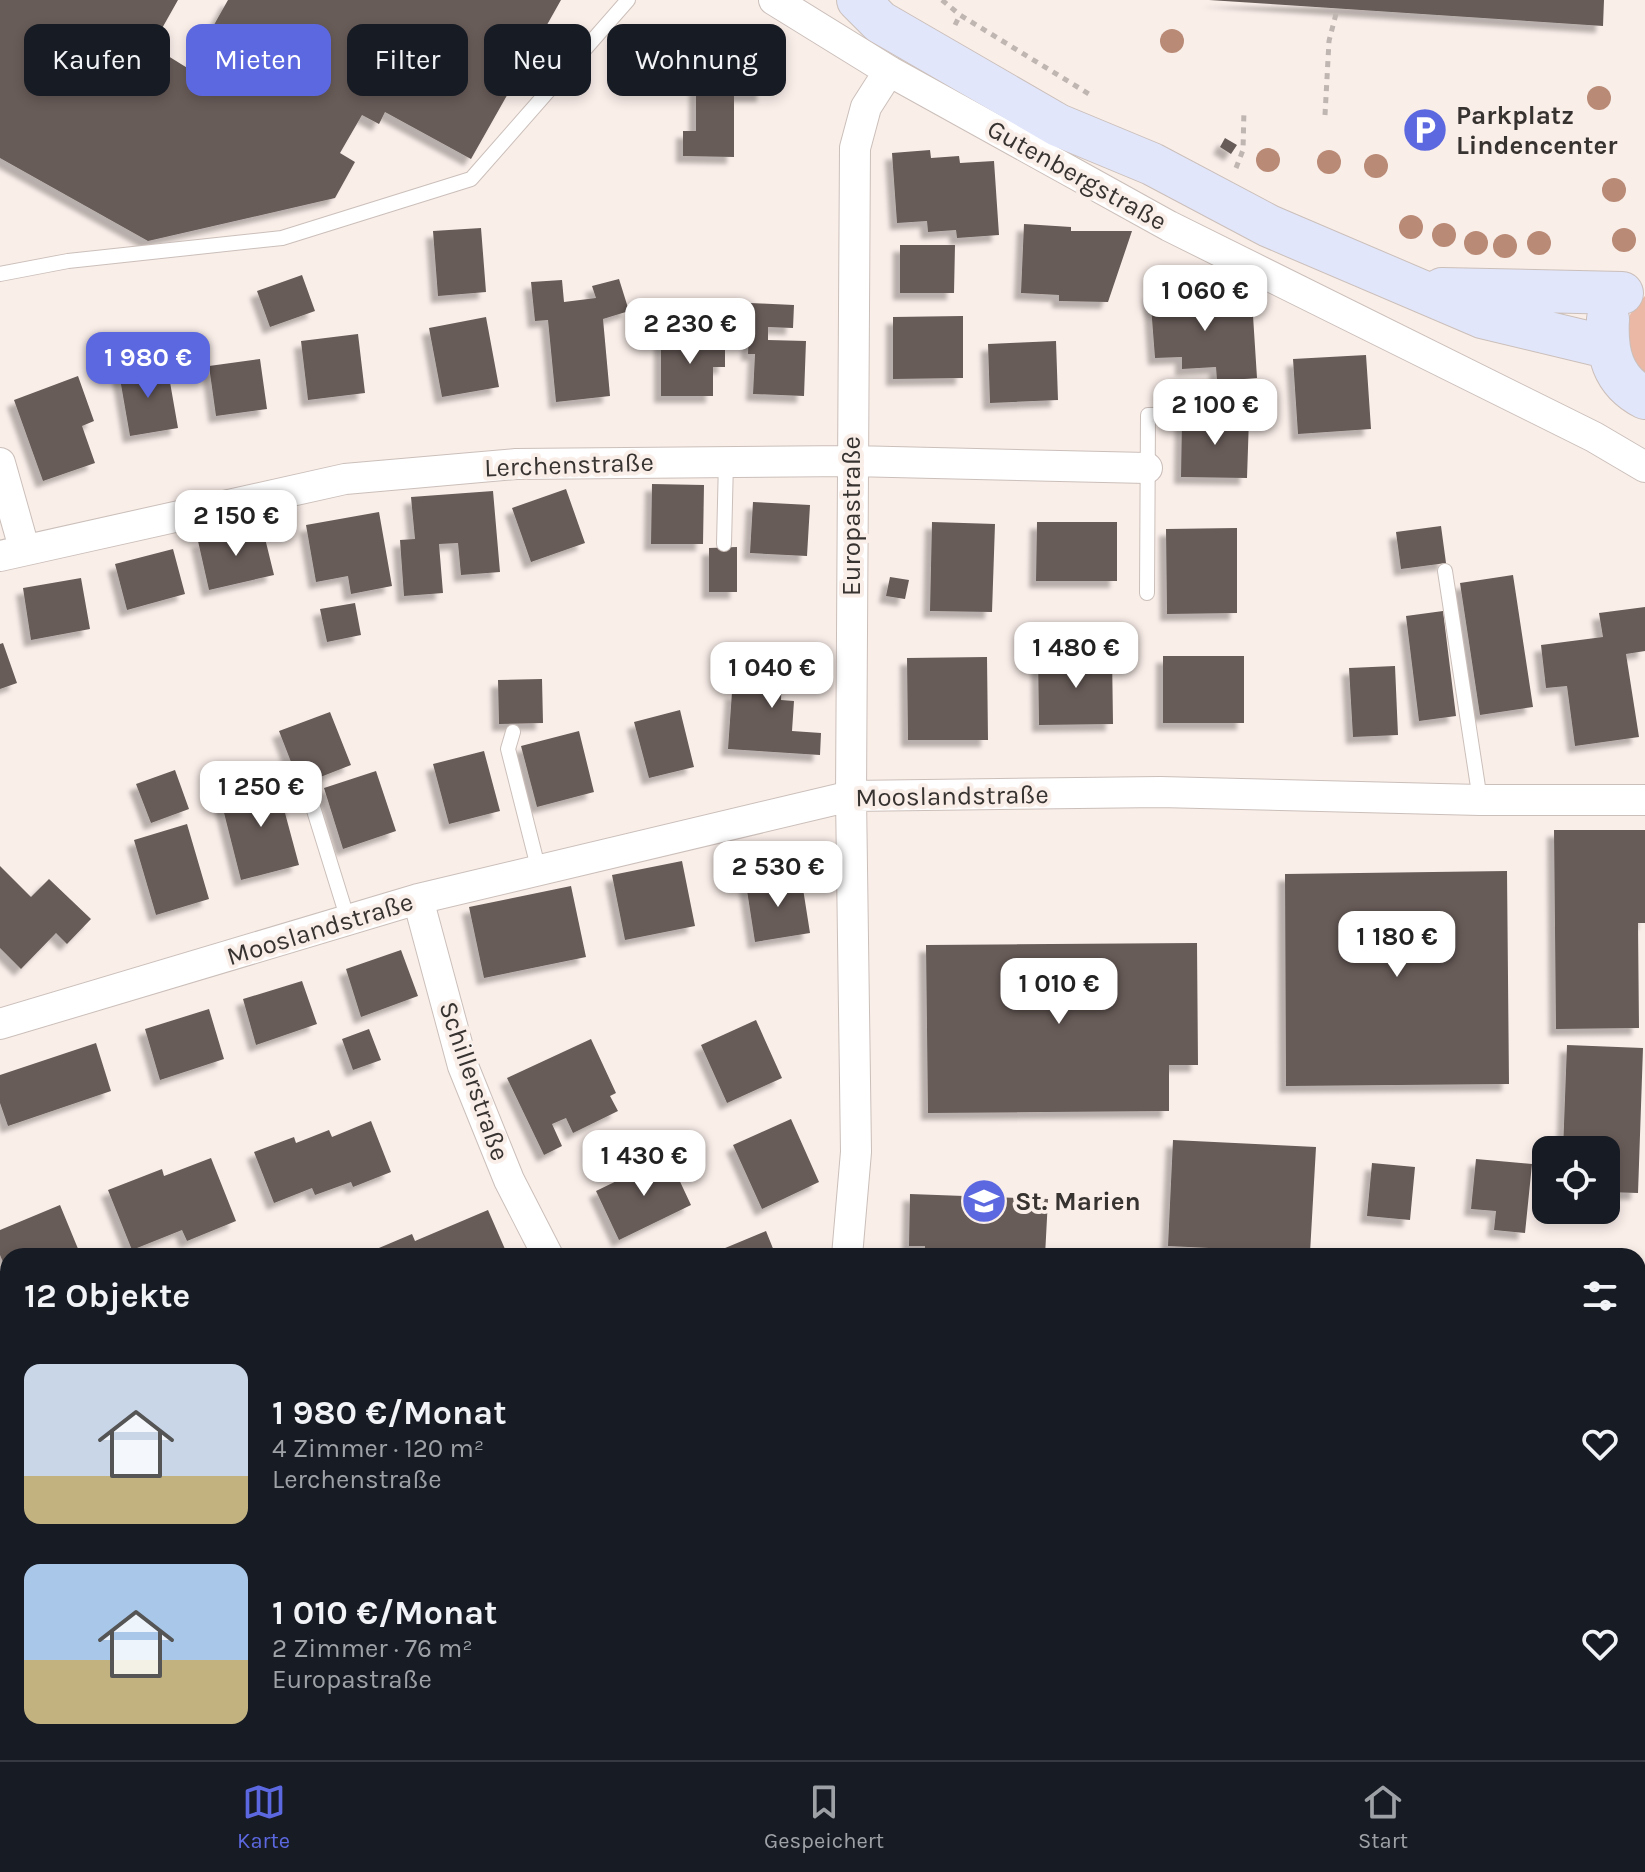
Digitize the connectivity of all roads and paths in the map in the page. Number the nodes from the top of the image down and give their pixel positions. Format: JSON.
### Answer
{"nodes":[{"id":1,"x":628,"y":0,"type":"edge"},
{"id":2,"x":774,"y":0,"type":"edge"},
{"id":3,"x":858,"y":0,"type":"edge"},
{"id":4,"x":895,"y":0,"type":"edge"},
{"id":5,"x":942,"y":0,"type":"edge"},
{"id":6,"x":1337,"y":10,"type":"dead end"},
{"id":7,"x":960,"y":15,"type":"dead end"},
{"id":8,"x":889,"y":71,"type":"junction"},
{"id":9,"x":1325,"y":115,"type":"dead end"},
{"id":10,"x":1152,"y":164,"type":"junction"},
{"id":11,"x":0,"y":274,"type":"edge"},
{"id":12,"x":1633,"y":284,"type":"edge"},
{"id":13,"x":1421,"y":288,"type":"junction"},
{"id":14,"x":1607,"y":347,"type":"junction"},
{"id":15,"x":1645,"y":398,"type":"edge"},
{"id":16,"x":1261,"y":413,"type":"dead end"},
{"id":17,"x":726,"y":461,"type":"junction"},
{"id":18,"x":851,"y":461,"type":"junction"},
{"id":19,"x":0,"y":463,"type":"edge"},
{"id":20,"x":1645,"y":467,"type":"edge"},
{"id":21,"x":1147,"y":468,"type":"junction"},
{"id":22,"x":724,"y":544,"type":"dead end"},
{"id":23,"x":12,"y":552,"type":"edge"},
{"id":24,"x":1445,"y":571,"type":"dead end"},
{"id":25,"x":1147,"y":593,"type":"dead end"},
{"id":26,"x":513,"y":732,"type":"dead end"},
{"id":27,"x":307,"y":788,"type":"dead end"},
{"id":28,"x":851,"y":796,"type":"junction"},
{"id":29,"x":1480,"y":800,"type":"junction"},
{"id":30,"x":1645,"y":800,"type":"edge"},
{"id":31,"x":539,"y":871,"type":"junction"},
{"id":32,"x":418,"y":899,"type":"junction"},
{"id":33,"x":348,"y":920,"type":"junction"},
{"id":34,"x":0,"y":1024,"type":"edge"},
{"id":35,"x":544,"y":1248,"type":"edge"},
{"id":36,"x":848,"y":1248,"type":"edge"}],
"edges":[{"from":1,"to":11,"type":"lane"},
{"from":2,"to":8,"type":"street","name":"Gutenbergstraße"},
{"from":3,"to":10,"type":"main road"},
{"from":4,"to":10,"type":"main road"},
{"from":5,"to":7,"type":"path"},
{"from":6,"to":9,"type":"path"},
{"from":8,"to":18,"type":"street","name":"Europastraße"},
{"from":8,"to":20,"type":"street","name":"Gutenbergstraße"},
{"from":10,"to":13,"type":"main road"},
{"from":12,"to":13,"type":"main road"},
{"from":12,"to":14,"type":"main road"},
{"from":13,"to":14,"type":"main road"},
{"from":14,"to":15,"type":"main road"},
{"from":16,"to":21,"type":"lane"},
{"from":17,"to":18,"type":"street","name":"Lerchenstraße"},
{"from":17,"to":22,"type":"lane"},
{"from":17,"to":23,"type":"street","name":"Lerchenstraße"},
{"from":18,"to":21,"type":"street","name":"Lerchenstraße"},
{"from":18,"to":28,"type":"street","name":"Europastraße"},
{"from":19,"to":23,"type":"street"},
{"from":21,"to":25,"type":"lane"},
{"from":24,"to":29,"type":"lane"},
{"from":26,"to":31,"type":"lane"},
{"from":27,"to":33,"type":"lane"},
{"from":28,"to":29,"type":"street","name":"Mooslandstraße"},
{"from":28,"to":31,"type":"street","name":"Mooslandstraße"},
{"from":28,"to":36,"type":"street","name":"Europastraße"},
{"from":29,"to":30,"type":"street","name":"Mooslandstraße"},
{"from":31,"to":32,"type":"street","name":"Mooslandstraße"},
{"from":32,"to":33,"type":"street","name":"Mooslandstraße"},
{"from":32,"to":35,"type":"street","name":"Schillerstraße"},
{"from":33,"to":34,"type":"street","name":"Mooslandstraße"}]}
